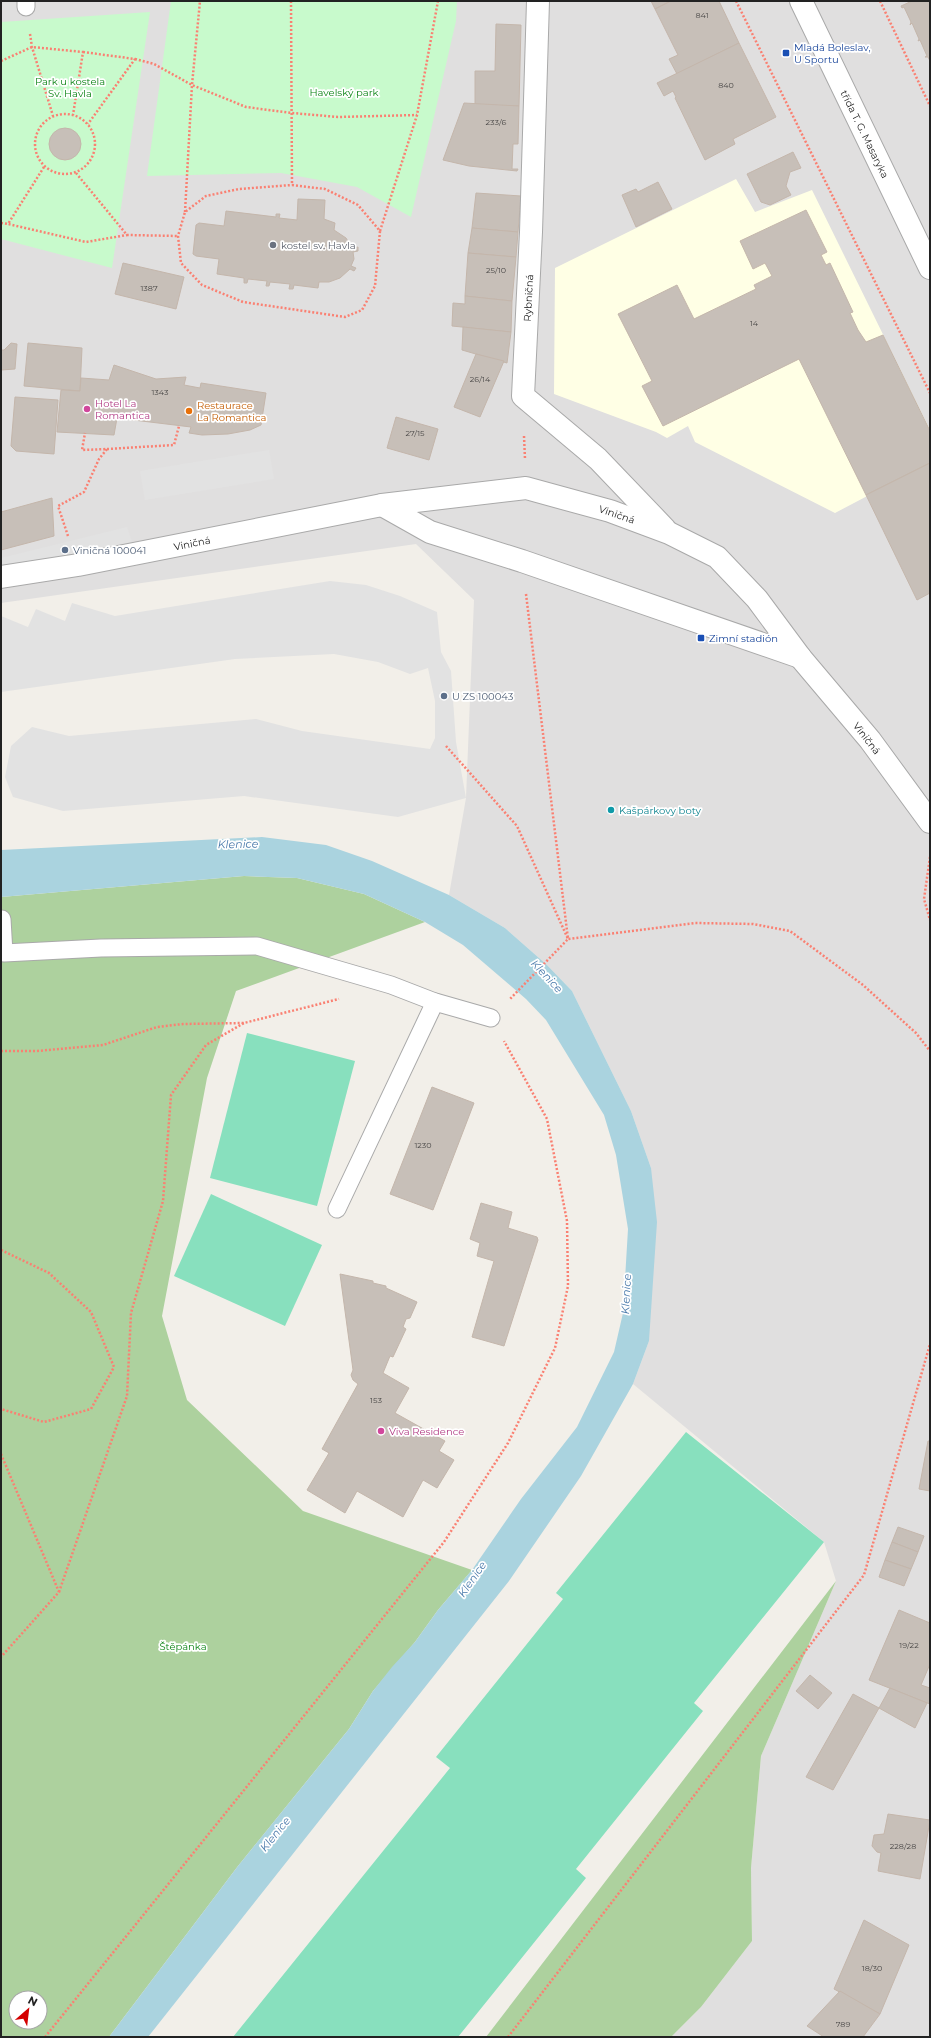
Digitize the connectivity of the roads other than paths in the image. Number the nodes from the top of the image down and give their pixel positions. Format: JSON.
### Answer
{"nodes":[{"id":1,"x":538,"y":1,"type":"edge"},
{"id":2,"x":801,"y":1,"type":"edge"},
{"id":3,"x":930,"y":268,"type":"edge"},
{"id":4,"x":382,"y":505,"type":"junction"},
{"id":5,"x":668,"y":533,"type":"junction"},
{"id":6,"x":1,"y":577,"type":"edge"},
{"id":7,"x":800,"y":657,"type":"junction"},
{"id":8,"x":930,"y":822,"type":"edge"},
{"id":9,"x":2,"y":919,"type":"edge"},
{"id":10,"x":435,"y":1002,"type":"junction"},
{"id":11,"x":491,"y":1018,"type":"road end"},
{"id":12,"x":337,"y":1208,"type":"dead end"}],
"edges":[{"from":1,"to":5,"type":"street","name":"Rybničná"},
{"from":2,"to":3,"type":"street","name":"třída T. G. Masaryka"},
{"from":4,"to":5,"type":"street","name":"Viničná"},
{"from":4,"to":6,"type":"street","name":"Viničná"},
{"from":4,"to":7,"type":"street"},
{"from":5,"to":7,"type":"street","name":"Viničná"},
{"from":7,"to":8,"type":"street","name":"Viničná"},
{"from":9,"to":10,"type":"lane"},
{"from":10,"to":11,"type":"lane"},
{"from":10,"to":12,"type":"lane"}]}
